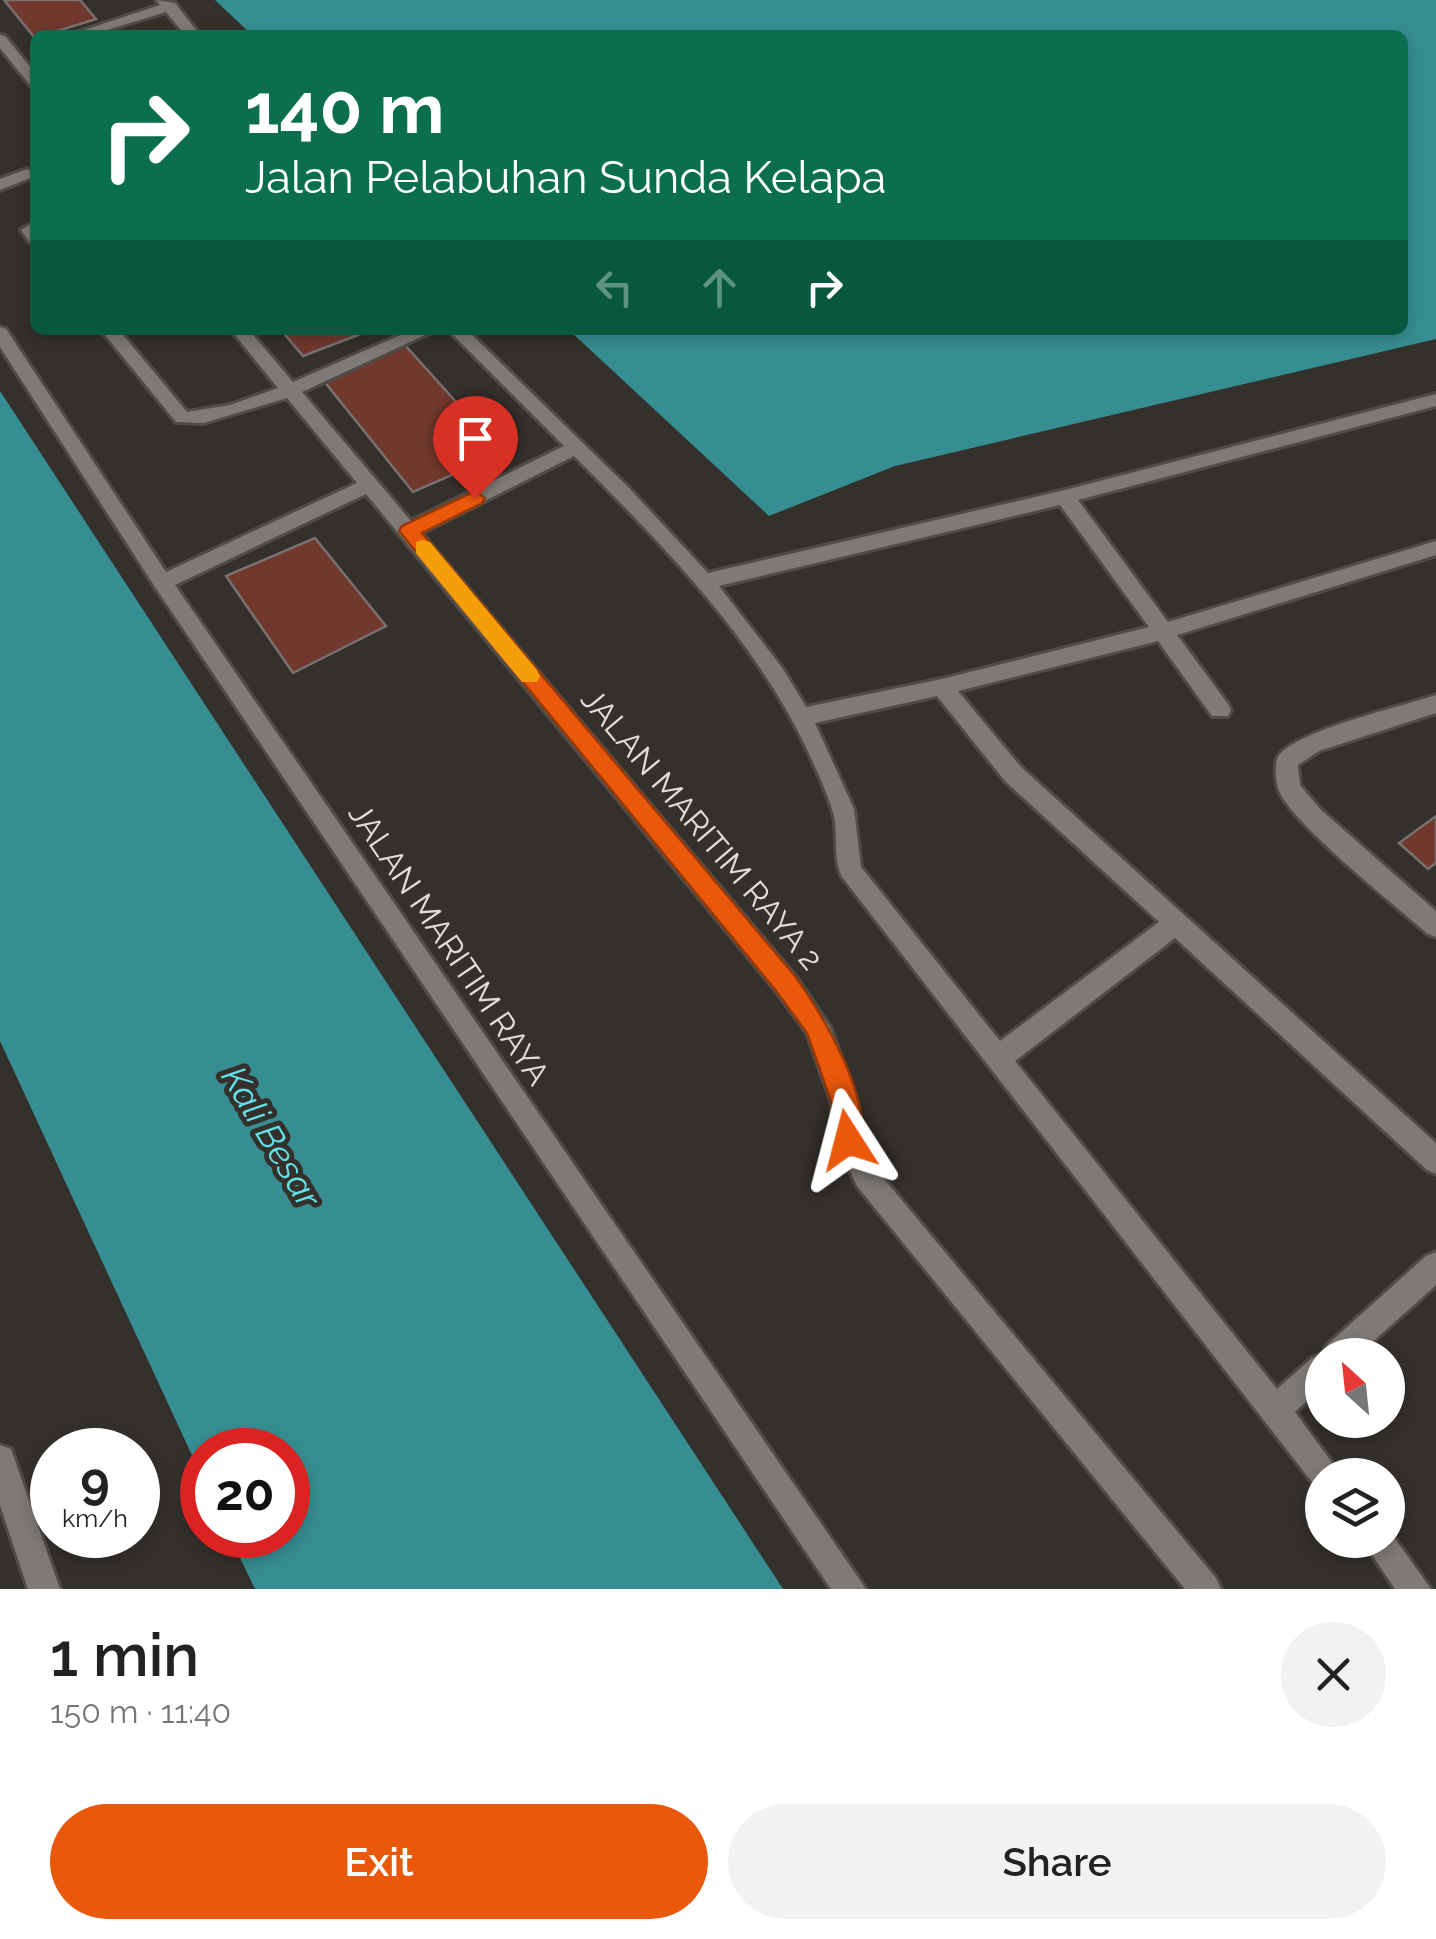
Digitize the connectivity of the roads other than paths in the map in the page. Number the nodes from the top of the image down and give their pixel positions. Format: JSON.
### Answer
{"nodes":[{"id":1,"x":167,"y":3,"type":"edge"},
{"id":2,"x":90,"y":30,"type":"edge"},
{"id":3,"x":189,"y":30,"type":"edge"},
{"id":4,"x":0,"y":39,"type":"edge"},
{"id":5,"x":30,"y":50,"type":"edge"},
{"id":6,"x":6,"y":57,"type":"edge"},
{"id":7,"x":30,"y":78,"type":"edge"},
{"id":8,"x":28,"y":174,"type":"dead end"},
{"id":9,"x":0,"y":184,"type":"edge"},
{"id":10,"x":0,"y":333,"type":"edge"},
{"id":11,"x":114,"y":335,"type":"edge"},
{"id":12,"x":244,"y":335,"type":"edge"},
{"id":13,"x":416,"y":335,"type":"edge"},
{"id":14,"x":462,"y":335,"type":"edge"},
{"id":15,"x":289,"y":390,"type":"junction"},
{"id":16,"x":1436,"y":400,"type":"edge"},
{"id":17,"x":574,"y":448,"type":"junction"},
{"id":18,"x":369,"y":485,"type":"junction"},
{"id":19,"x":1065,"y":497,"type":"junction"},
{"id":20,"x":409,"y":531,"type":"junction"},
{"id":21,"x":1436,"y":548,"type":"edge"},
{"id":22,"x":708,"y":581,"type":"junction"},
{"id":23,"x":162,"y":582,"type":"junction"},
{"id":24,"x":1162,"y":632,"type":"junction"},
{"id":25,"x":942,"y":687,"type":"junction"},
{"id":26,"x":1436,"y":704,"type":"edge"},
{"id":27,"x":1220,"y":710,"type":"dead end"},
{"id":28,"x":800,"y":717,"type":"junction"},
{"id":29,"x":1176,"y":924,"type":"junction"},
{"id":30,"x":1436,"y":926,"type":"edge"},
{"id":31,"x":1000,"y":1057,"type":"junction"},
{"id":32,"x":1436,"y":1161,"type":"edge"},
{"id":33,"x":1436,"y":1266,"type":"edge"},
{"id":34,"x":1356,"y":1338,"type":"edge"},
{"id":35,"x":1305,"y":1384,"type":"edge"},
{"id":36,"x":1276,"y":1410,"type":"junction"},
{"id":37,"x":1313,"y":1458,"type":"edge"},
{"id":38,"x":0,"y":1460,"type":"edge"},
{"id":39,"x":1390,"y":1558,"type":"edge"},
{"id":40,"x":44,"y":1589,"type":"edge"},
{"id":41,"x":850,"y":1589,"type":"edge"},
{"id":42,"x":1205,"y":1589,"type":"edge"},
{"id":43,"x":1415,"y":1589,"type":"edge"}],
"edges":[{"from":1,"to":2,"type":"lane"},
{"from":1,"to":3,"type":"lane"},
{"from":4,"to":6,"type":"lane"},
{"from":5,"to":6,"type":"lane"},
{"from":6,"to":7,"type":"lane"},
{"from":8,"to":9,"type":"lane"},
{"from":10,"to":23,"type":"lane","name":"JALAN MARITIM RAYA"},
{"from":11,"to":15,"type":"lane"},
{"from":12,"to":15,"type":"lane","name":"JALAN MARITIM RAYA 2"},
{"from":13,"to":15,"type":"lane"},
{"from":14,"to":17,"type":"lane"},
{"from":15,"to":18,"type":"lane","name":"JALAN MARITIM RAYA 2"},
{"from":16,"to":19,"type":"lane"},
{"from":17,"to":20,"type":"lane"},
{"from":17,"to":22,"type":"lane"},
{"from":18,"to":20,"type":"lane","name":"JALAN MARITIM RAYA 2"},
{"from":18,"to":23,"type":"lane"},
{"from":19,"to":22,"type":"lane"},
{"from":19,"to":24,"type":"lane"},
{"from":20,"to":42,"type":"lane","name":"JALAN MARITIM RAYA 2"},
{"from":21,"to":24,"type":"lane"},
{"from":22,"to":28,"type":"lane"},
{"from":23,"to":41,"type":"lane","name":"JALAN MARITIM RAYA"},
{"from":24,"to":25,"type":"lane"},
{"from":24,"to":27,"type":"lane"},
{"from":25,"to":28,"type":"lane"},
{"from":25,"to":29,"type":"lane"},
{"from":26,"to":30,"type":"lane"},
{"from":28,"to":31,"type":"lane"},
{"from":29,"to":31,"type":"lane"},
{"from":29,"to":32,"type":"lane"},
{"from":31,"to":36,"type":"lane"},
{"from":33,"to":34,"type":"lane"},
{"from":35,"to":36,"type":"lane"},
{"from":36,"to":37,"type":"lane"},
{"from":38,"to":40,"type":"lane"},
{"from":39,"to":43,"type":"lane"}]}
